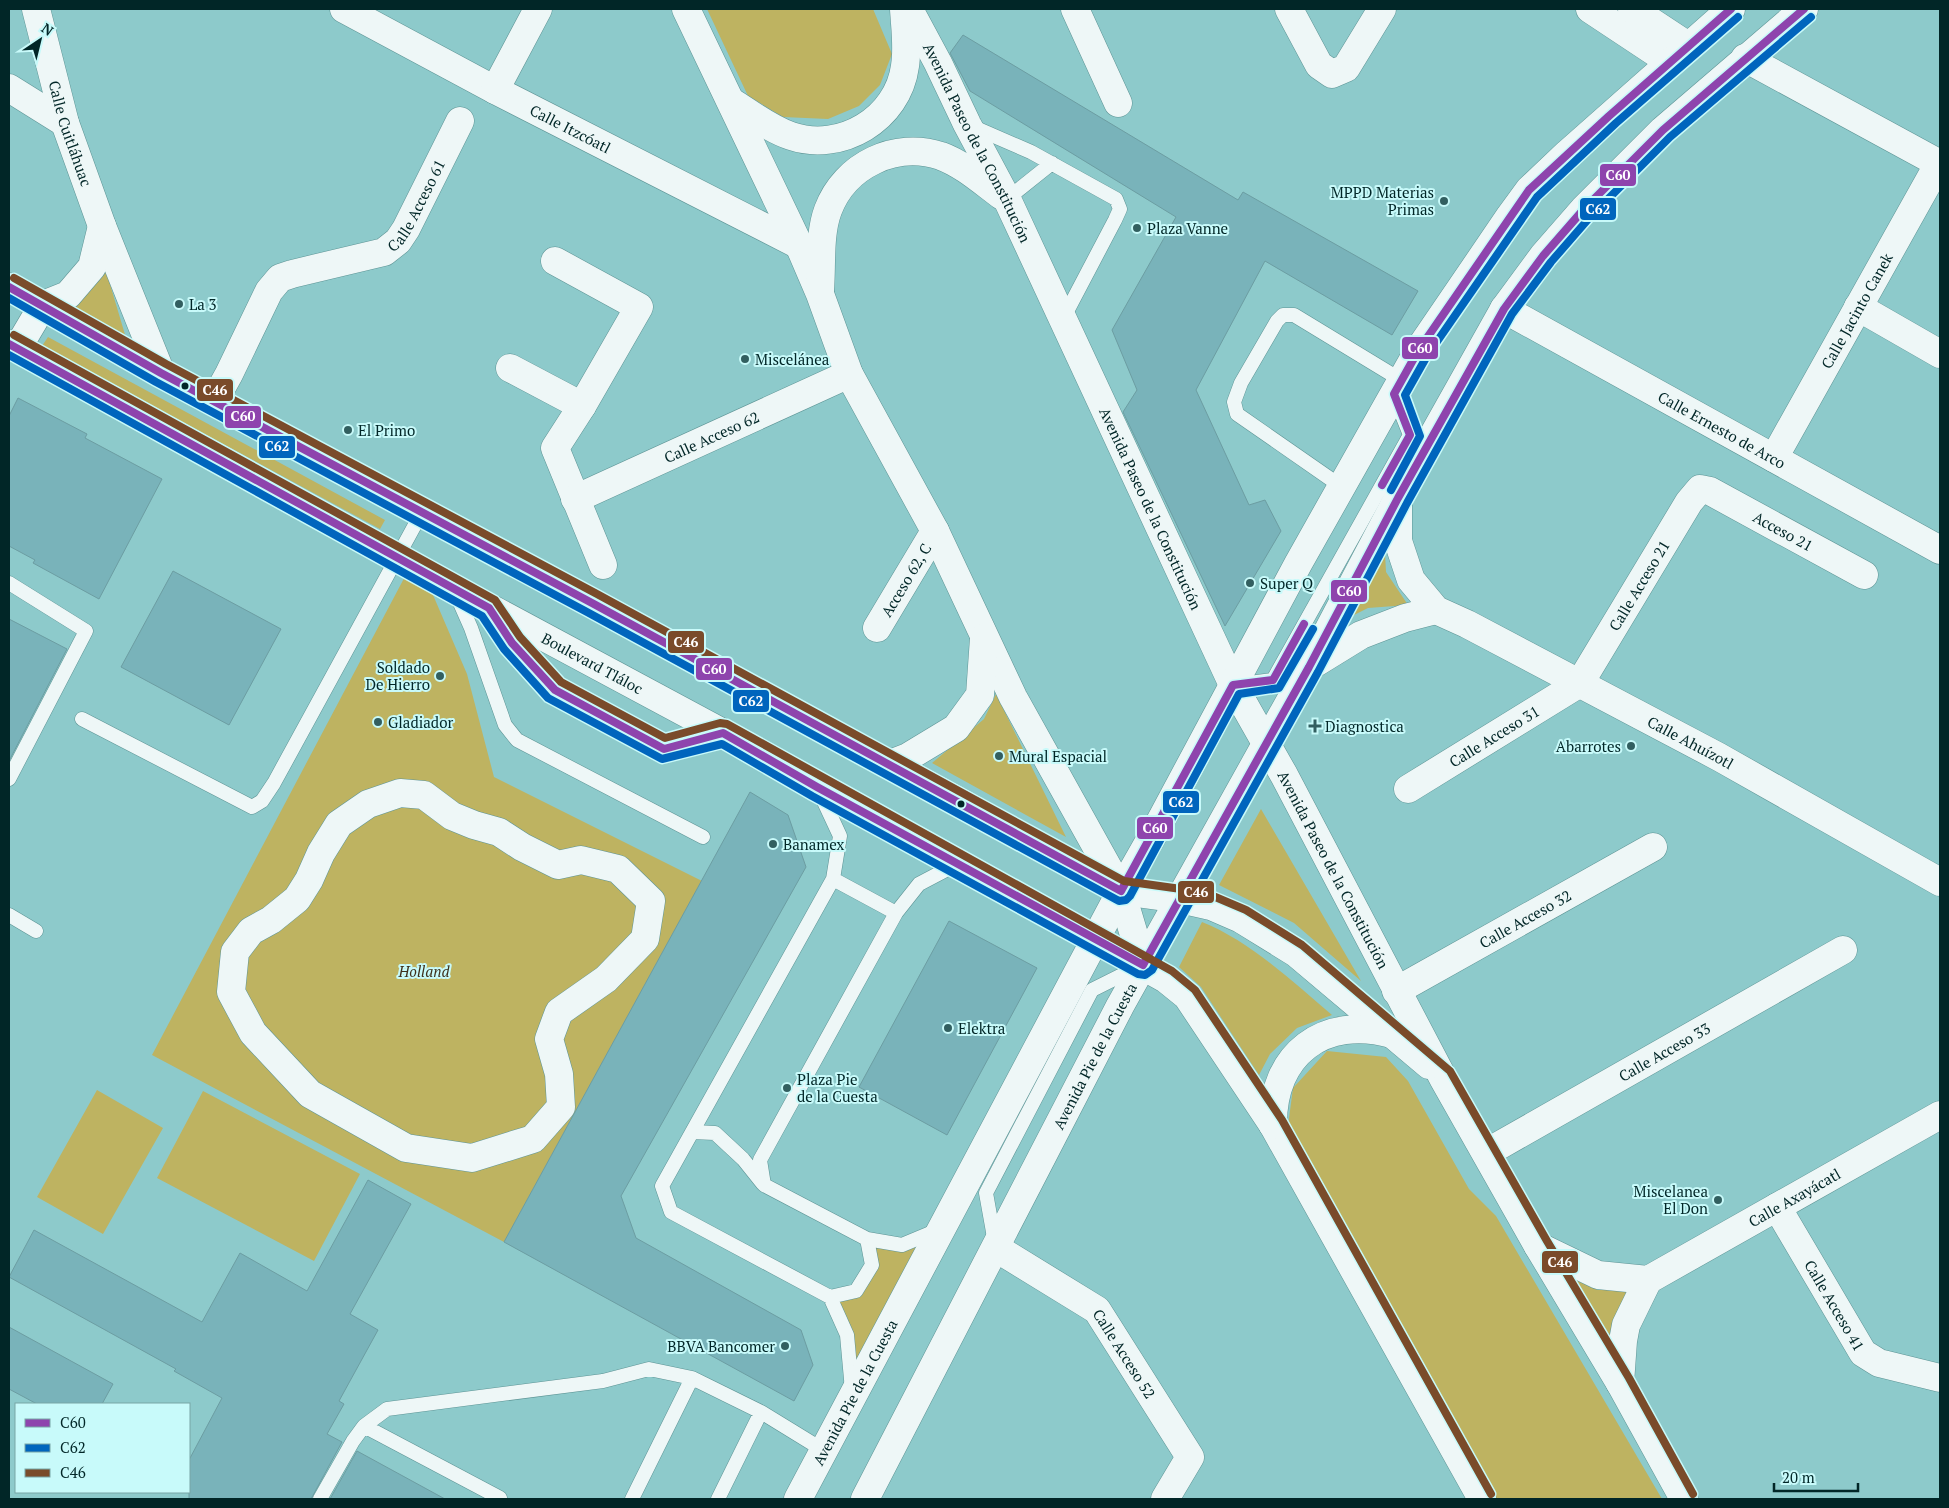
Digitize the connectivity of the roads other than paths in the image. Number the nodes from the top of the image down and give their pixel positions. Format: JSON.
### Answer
{"nodes":[{"id":1,"x":36,"y":9,"type":"edge"},
{"id":2,"x":344,"y":9,"type":"edge"},
{"id":3,"x":538,"y":9,"type":"edge"},
{"id":4,"x":686,"y":9,"type":"edge"},
{"id":5,"x":904,"y":9,"type":"edge"},
{"id":6,"x":909,"y":9,"type":"edge"},
{"id":7,"x":1075,"y":9,"type":"edge"},
{"id":8,"x":1290,"y":9,"type":"edge"},
{"id":9,"x":1382,"y":9,"type":"edge"},
{"id":10,"x":1590,"y":9,"type":"edge"},
{"id":11,"x":1632,"y":9,"type":"edge"},
{"id":12,"x":1732,"y":9,"type":"edge"},
{"id":13,"x":1804,"y":9,"type":"edge"},
{"id":14,"x":1679,"y":54,"type":"junction"},
{"id":15,"x":1746,"y":58,"type":"junction"},
{"id":16,"x":9,"y":88,"type":"edge"},
{"id":17,"x":495,"y":90,"type":"junction"},
{"id":18,"x":732,"y":102,"type":"junction"},
{"id":19,"x":1118,"y":103,"type":"dead end"},
{"id":20,"x":460,"y":121,"type":"dead end"},
{"id":21,"x":65,"y":123,"type":"junction"},
{"id":22,"x":967,"y":124,"type":"junction"},
{"id":23,"x":1052,"y":163,"type":"junction"},
{"id":24,"x":1940,"y":163,"type":"edge"},
{"id":25,"x":1007,"y":200,"type":"junction"},
{"id":26,"x":102,"y":226,"type":"junction"},
{"id":27,"x":799,"y":245,"type":"junction"},
{"id":28,"x":555,"y":262,"type":"dead end"},
{"id":29,"x":9,"y":287,"type":"edge"},
{"id":30,"x":820,"y":294,"type":"junction"},
{"id":31,"x":43,"y":305,"type":"junction"},
{"id":32,"x":1858,"y":307,"type":"junction"},
{"id":33,"x":1504,"y":309,"type":"junction"},
{"id":34,"x":1063,"y":319,"type":"junction"},
{"id":35,"x":13,"y":346,"type":"edge"},
{"id":36,"x":1940,"y":354,"type":"edge"},
{"id":37,"x":510,"y":368,"type":"dead end"},
{"id":38,"x":161,"y":373,"type":"junction"},
{"id":39,"x":849,"y":374,"type":"junction"},
{"id":40,"x":1398,"y":387,"type":"junction"},
{"id":41,"x":214,"y":401,"type":"junction"},
{"id":42,"x":582,"y":406,"type":"junction"},
{"id":43,"x":1774,"y":458,"type":"junction"},
{"id":44,"x":1342,"y":487,"type":"junction"},
{"id":45,"x":1700,"y":489,"type":"joint"},
{"id":46,"x":1398,"y":498,"type":"junction"},
{"id":47,"x":574,"y":499,"type":"junction"},
{"id":48,"x":422,"y":512,"type":"junction"},
{"id":49,"x":935,"y":531,"type":"junction"},
{"id":50,"x":1940,"y":550,"type":"edge"},
{"id":51,"x":396,"y":557,"type":"junction"},
{"id":52,"x":603,"y":565,"type":"dead end"},
{"id":53,"x":1864,"y":575,"type":"dead end"},
{"id":54,"x":9,"y":583,"type":"edge"},
{"id":55,"x":453,"y":588,"type":"junction"},
{"id":56,"x":489,"y":608,"type":"junction"},
{"id":57,"x":1436,"y":610,"type":"junction"},
{"id":58,"x":877,"y":628,"type":"dead end"},
{"id":59,"x":984,"y":638,"type":"junction"},
{"id":60,"x":1309,"y":667,"type":"junction"},
{"id":61,"x":1580,"y":683,"type":"junction"},
{"id":62,"x":1233,"y":685,"type":"junction"},
{"id":63,"x":82,"y":720,"type":"dead end"},
{"id":64,"x":723,"y":733,"type":"junction"},
{"id":65,"x":1266,"y":744,"type":"junction"},
{"id":66,"x":890,"y":764,"type":"junction"},
{"id":67,"x":9,"y":779,"type":"edge"},
{"id":68,"x":817,"y":787,"type":"junction"},
{"id":69,"x":1408,"y":789,"type":"dead end"},
{"id":70,"x":424,"y":795,"type":"joint"},
{"id":71,"x":703,"y":837,"type":"dead end"},
{"id":72,"x":1653,"y":847,"type":"dead end"},
{"id":73,"x":957,"y":864,"type":"junction"},
{"id":74,"x":832,"y":879,"type":"junction"},
{"id":75,"x":1940,"y":882,"type":"edge"},
{"id":76,"x":1121,"y":891,"type":"junction"},
{"id":77,"x":1180,"y":899,"type":"junction"},
{"id":78,"x":896,"y":913,"type":"junction"},
{"id":79,"x":9,"y":915,"type":"edge"},
{"id":80,"x":36,"y":931,"type":"dead end"},
{"id":81,"x":1096,"y":939,"type":"junction"},
{"id":82,"x":1843,"y":950,"type":"dead end"},
{"id":83,"x":1143,"y":965,"type":"junction"},
{"id":84,"x":1396,"y":991,"type":"junction"},
{"id":85,"x":1393,"y":1034,"type":"junction"},
{"id":86,"x":1443,"y":1078,"type":"junction"},
{"id":87,"x":1940,"y":1115,"type":"edge"},
{"id":88,"x":1273,"y":1125,"type":"junction"},
{"id":89,"x":692,"y":1132,"type":"junction"},
{"id":90,"x":1486,"y":1153,"type":"junction"},
{"id":91,"x":764,"y":1184,"type":"junction"},
{"id":92,"x":1778,"y":1207,"type":"junction"},
{"id":93,"x":941,"y":1228,"type":"junction"},
{"id":94,"x":867,"y":1239,"type":"junction"},
{"id":95,"x":1538,"y":1246,"type":"junction"},
{"id":96,"x":996,"y":1248,"type":"junction"},
{"id":97,"x":1648,"y":1280,"type":"junction"},
{"id":98,"x":830,"y":1297,"type":"junction"},
{"id":99,"x":1929,"y":1375,"type":"edge"},
{"id":100,"x":692,"y":1378,"type":"junction"},
{"id":101,"x":1620,"y":1383,"type":"junction"},
{"id":102,"x":853,"y":1395,"type":"junction"},
{"id":103,"x":761,"y":1412,"type":"junction"},
{"id":104,"x":364,"y":1426,"type":"junction"},
{"id":105,"x":823,"y":1450,"type":"junction"},
{"id":106,"x":500,"y":1498,"type":"dead end"},
{"id":107,"x":320,"y":1499,"type":"edge"},
{"id":108,"x":632,"y":1499,"type":"edge"},
{"id":109,"x":718,"y":1499,"type":"edge"},
{"id":110,"x":798,"y":1499,"type":"edge"},
{"id":111,"x":865,"y":1499,"type":"edge"},
{"id":112,"x":1165,"y":1499,"type":"edge"},
{"id":113,"x":1482,"y":1499,"type":"edge"},
{"id":114,"x":1684,"y":1499,"type":"edge"}],
"edges":[{"from":1,"to":21,"type":"street","name":"Calle Cuitláhuac"},
{"from":2,"to":17,"type":"street","name":"Calle Itzcóatl"},
{"from":3,"to":17,"type":"street"},
{"from":4,"to":18,"type":"street"},
{"from":5,"to":18,"type":"street"},
{"from":6,"to":22,"type":"street","name":"Avenida Paseo de la Constitución"},
{"from":7,"to":19,"type":"street"},
{"from":8,"to":9,"type":"street"},
{"from":10,"to":14,"type":"street"},
{"from":11,"to":14,"type":"street"},
{"from":12,"to":14,"type":"street","name":"Avenida Pie de la Cuesta"},
{"from":13,"to":15,"type":"street","name":"Avenida Pie de la Cuesta"},
{"from":14,"to":40,"type":"street","name":"Avenida Pie de la Cuesta"},
{"from":15,"to":24,"type":"street"},
{"from":15,"to":33,"type":"street","name":"Avenida Pie de la Cuesta"},
{"from":16,"to":21,"type":"street"},
{"from":17,"to":27,"type":"street","name":"Calle Itzcóatl"},
{"from":18,"to":27,"type":"street"},
{"from":20,"to":41,"type":"street","name":"Calle Acceso 61"},
{"from":21,"to":26,"type":"street","name":"Calle Cuitláhuac"},
{"from":22,"to":23,"type":"lane"},
{"from":22,"to":25,"type":"street","name":"Avenida Paseo de la Constitución"},
{"from":23,"to":25,"type":"lane"},
{"from":23,"to":34,"type":"lane"},
{"from":24,"to":32,"type":"street","name":"Calle Jacinto Canek"},
{"from":25,"to":30,"type":"street"},
{"from":25,"to":34,"type":"street","name":"Avenida Paseo de la Constitución"},
{"from":26,"to":31,"type":"street"},
{"from":26,"to":38,"type":"street","name":"Calle Cuitláhuac"},
{"from":27,"to":30,"type":"street"},
{"from":28,"to":42,"type":"street"},
{"from":29,"to":31,"type":"street"},
{"from":30,"to":39,"type":"street"},
{"from":31,"to":35,"type":"street"},
{"from":31,"to":38,"type":"street"},
{"from":32,"to":36,"type":"street"},
{"from":32,"to":43,"type":"street","name":"Calle Jacinto Canek"},
{"from":33,"to":43,"type":"street","name":"Calle Ernesto de Arco"},
{"from":33,"to":46,"type":"street","name":"Avenida Pie de la Cuesta"},
{"from":34,"to":62,"type":"street","name":"Avenida Paseo de la Constitución"},
{"from":35,"to":51,"type":"street","name":"Boulevard Tláloc"},
{"from":37,"to":42,"type":"street"},
{"from":38,"to":41,"type":"street"},
{"from":39,"to":47,"type":"street","name":"Calle Acceso 62"},
{"from":39,"to":49,"type":"street"},
{"from":40,"to":44,"type":"street","name":"Avenida Pie de la Cuesta"},
{"from":40,"to":44,"type":"lane"},
{"from":40,"to":62,"type":"lane"},
{"from":41,"to":48,"type":"street"},
{"from":42,"to":47,"type":"street"},
{"from":43,"to":50,"type":"street","name":"Calle Ernesto de Arco"},
{"from":44,"to":62,"type":"street","name":"Avenida Pie de la Cuesta"},
{"from":45,"to":53,"type":"street","name":"Acceso 21"},
{"from":45,"to":61,"type":"street","name":"Calle Acceso 21"},
{"from":46,"to":57,"type":"street","name":"Calle Ahuízotl"},
{"from":46,"to":60,"type":"street","name":"Avenida Pie de la Cuesta"},
{"from":47,"to":52,"type":"street"},
{"from":48,"to":51,"type":"lane"},
{"from":48,"to":66,"type":"street"},
{"from":49,"to":58,"type":"street","name":"Acceso 62, C"},
{"from":49,"to":59,"type":"street"},
{"from":51,"to":55,"type":"street","name":"Boulevard Tláloc"},
{"from":51,"to":63,"type":"lane"},
{"from":54,"to":67,"type":"lane"},
{"from":55,"to":56,"type":"street","name":"Boulevard Tláloc"},
{"from":55,"to":71,"type":"lane"},
{"from":56,"to":64,"type":"street","name":"Boulevard Tláloc"},
{"from":56,"to":64,"type":"lane"},
{"from":57,"to":60,"type":"street"},
{"from":57,"to":61,"type":"street","name":"Calle Ahuízotl"},
{"from":59,"to":66,"type":"street"},
{"from":59,"to":76,"type":"street"},
{"from":60,"to":65,"type":"street","name":"Avenida Pie de la Cuesta"},
{"from":61,"to":69,"type":"street","name":"Calle Acceso 31"},
{"from":61,"to":75,"type":"street","name":"Calle Ahuízotl"},
{"from":62,"to":65,"type":"street","name":"Avenida Paseo de la Constitución"},
{"from":62,"to":76,"type":"street","name":"Avenida Pie de la Cuesta"},
{"from":64,"to":68,"type":"street","name":"Boulevard Tláloc"},
{"from":65,"to":77,"type":"street","name":"Avenida Pie de la Cuesta"},
{"from":65,"to":84,"type":"street","name":"Avenida Paseo de la Constitución"},
{"from":66,"to":76,"type":"street"},
{"from":68,"to":73,"type":"street","name":"Boulevard Tláloc"},
{"from":68,"to":74,"type":"lane"},
{"from":70,"to":70,"type":"street"},
{"from":72,"to":84,"type":"street","name":"Calle Acceso 32"},
{"from":73,"to":78,"type":"lane"},
{"from":73,"to":81,"type":"street","name":"Boulevard Tláloc"},
{"from":74,"to":78,"type":"lane"},
{"from":74,"to":89,"type":"lane"},
{"from":76,"to":77,"type":"street"},
{"from":76,"to":81,"type":"street","name":"Avenida Pie de la Cuesta"},
{"from":76,"to":83,"type":"street"},
{"from":77,"to":83,"type":"street","name":"Avenida Pie de la Cuesta"},
{"from":77,"to":85,"type":"street"},
{"from":78,"to":91,"type":"lane"},
{"from":79,"to":80,"type":"lane"},
{"from":81,"to":83,"type":"street","name":"Boulevard Tláloc"},
{"from":81,"to":93,"type":"street","name":"Avenida Pie de la Cuesta"},
{"from":82,"to":90,"type":"street","name":"Calle Acceso 33"},
{"from":83,"to":88,"type":"street"},
{"from":83,"to":96,"type":"street","name":"Avenida Pie de la Cuesta"},
{"from":84,"to":86,"type":"street","name":"Avenida Paseo de la Constitución"},
{"from":85,"to":86,"type":"street"},
{"from":85,"to":88,"type":"street"},
{"from":86,"to":90,"type":"street","name":"Avenida Paseo de la Constitución"},
{"from":87,"to":92,"type":"street","name":"Calle Axayácatl"},
{"from":88,"to":113,"type":"street"},
{"from":89,"to":91,"type":"lane"},
{"from":89,"to":98,"type":"lane"},
{"from":90,"to":95,"type":"street","name":"Avenida Paseo de la Constitución"},
{"from":91,"to":94,"type":"lane"},
{"from":92,"to":97,"type":"street","name":"Calle Axayácatl"},
{"from":92,"to":99,"type":"street","name":"Calle Acceso 41"},
{"from":93,"to":94,"type":"lane"},
{"from":93,"to":102,"type":"street","name":"Avenida Pie de la Cuesta"},
{"from":94,"to":98,"type":"lane"},
{"from":95,"to":97,"type":"street"},
{"from":95,"to":101,"type":"street","name":"Avenida Paseo de la Constitución"},
{"from":96,"to":111,"type":"street","name":"Avenida Pie de la Cuesta"},
{"from":96,"to":112,"type":"street","name":"Calle Acceso 52"},
{"from":97,"to":101,"type":"street"},
{"from":98,"to":102,"type":"lane"},
{"from":100,"to":103,"type":"lane"},
{"from":100,"to":104,"type":"lane"},
{"from":100,"to":108,"type":"lane"},
{"from":101,"to":114,"type":"street","name":"Avenida Paseo de la Constitución"},
{"from":102,"to":105,"type":"street","name":"Avenida Pie de la Cuesta"},
{"from":103,"to":105,"type":"lane"},
{"from":103,"to":109,"type":"lane"},
{"from":104,"to":106,"type":"lane"},
{"from":104,"to":107,"type":"lane"},
{"from":105,"to":110,"type":"street","name":"Avenida Pie de la Cuesta"}]}
